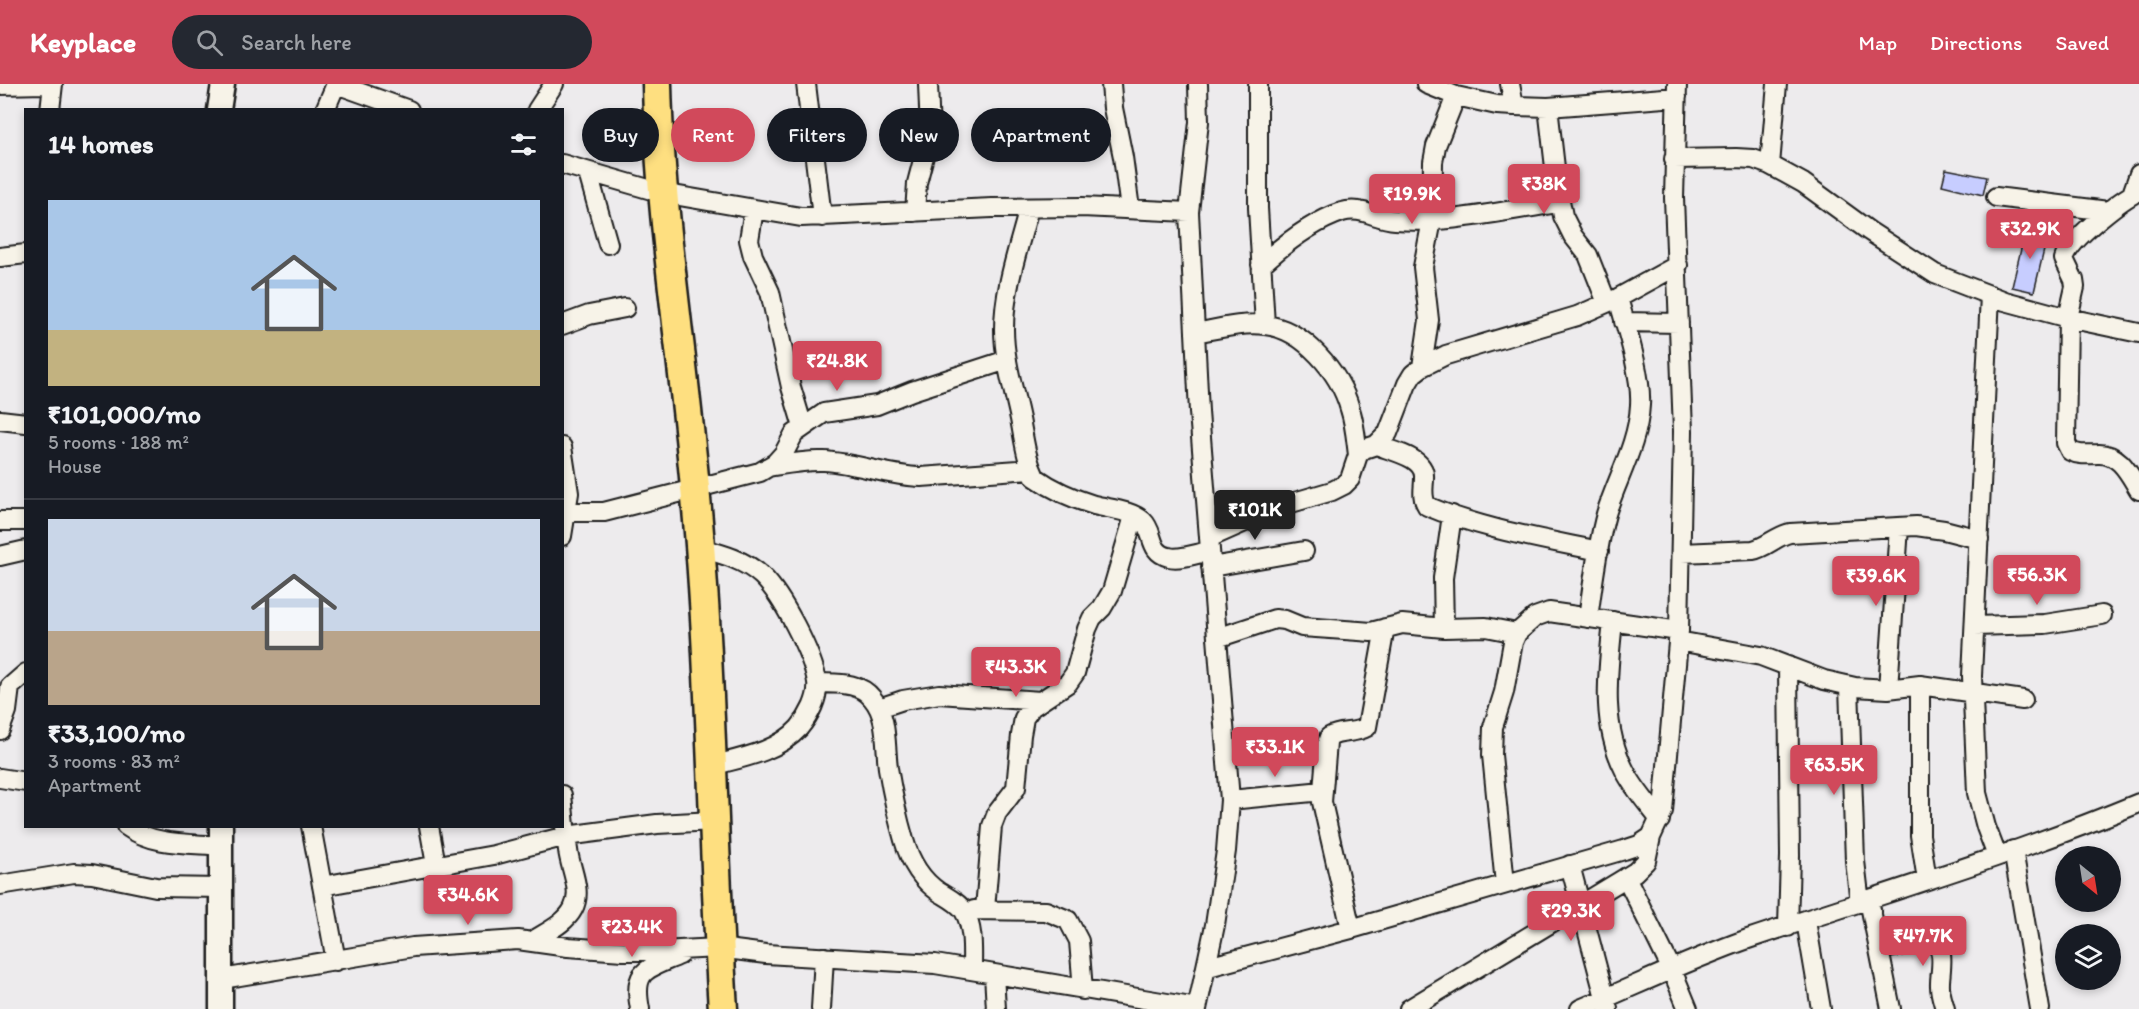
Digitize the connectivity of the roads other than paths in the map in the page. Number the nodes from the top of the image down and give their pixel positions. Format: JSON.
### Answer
{"nodes":[{"id":1,"x":45,"y":84,"type":"edge"},
{"id":2,"x":53,"y":84,"type":"edge"},
{"id":3,"x":223,"y":84,"type":"edge"},
{"id":4,"x":336,"y":84,"type":"edge"},
{"id":5,"x":554,"y":84,"type":"edge"},
{"id":6,"x":657,"y":84,"type":"edge"},
{"id":7,"x":806,"y":84,"type":"edge"},
{"id":8,"x":928,"y":84,"type":"edge"},
{"id":9,"x":1111,"y":84,"type":"edge"},
{"id":10,"x":1198,"y":84,"type":"edge"},
{"id":11,"x":1258,"y":84,"type":"edge"},
{"id":12,"x":1426,"y":84,"type":"edge"},
{"id":13,"x":1510,"y":84,"type":"edge"},
{"id":14,"x":1777,"y":84,"type":"edge"},
{"id":15,"x":0,"y":86,"type":"edge"},
{"id":16,"x":1677,"y":91,"type":"edge"},
{"id":17,"x":1630,"y":92,"type":"edge"},
{"id":18,"x":1456,"y":96,"type":"junction"},
{"id":19,"x":1514,"y":106,"type":"junction"},
{"id":20,"x":1548,"y":107,"type":"junction"},
{"id":21,"x":50,"y":108,"type":"edge"},
{"id":22,"x":219,"y":108,"type":"edge"},
{"id":23,"x":326,"y":108,"type":"edge"},
{"id":24,"x":402,"y":108,"type":"edge"},
{"id":25,"x":538,"y":108,"type":"edge"},
{"id":26,"x":1674,"y":159,"type":"junction"},
{"id":27,"x":564,"y":165,"type":"edge"},
{"id":28,"x":1770,"y":165,"type":"junction"},
{"id":29,"x":588,"y":173,"type":"junction"},
{"id":30,"x":2139,"y":174,"type":"edge"},
{"id":31,"x":663,"y":193,"type":"junction"},
{"id":32,"x":2135,"y":193,"type":"edge"},
{"id":33,"x":1996,"y":197,"type":"dead end"},
{"id":34,"x":1559,"y":203,"type":"junction"},
{"id":35,"x":1029,"y":208,"type":"junction"},
{"id":36,"x":1130,"y":208,"type":"junction"},
{"id":37,"x":753,"y":210,"type":"junction"},
{"id":38,"x":2108,"y":211,"type":"junction"},
{"id":39,"x":915,"y":212,"type":"junction"},
{"id":40,"x":1189,"y":212,"type":"junction"},
{"id":41,"x":822,"y":217,"type":"junction"},
{"id":42,"x":1432,"y":220,"type":"junction"},
{"id":43,"x":609,"y":244,"type":"dead end"},
{"id":44,"x":24,"y":254,"type":"edge"},
{"id":45,"x":0,"y":257,"type":"edge"},
{"id":46,"x":1261,"y":265,"type":"junction"},
{"id":47,"x":1678,"y":265,"type":"junction"},
{"id":48,"x":1990,"y":295,"type":"junction"},
{"id":49,"x":1613,"y":300,"type":"junction"},
{"id":50,"x":625,"y":308,"type":"dead end"},
{"id":51,"x":2068,"y":318,"type":"junction"},
{"id":52,"x":1624,"y":322,"type":"junction"},
{"id":53,"x":1680,"y":323,"type":"junction"},
{"id":54,"x":564,"y":324,"type":"edge"},
{"id":55,"x":1265,"y":325,"type":"junction"},
{"id":56,"x":1195,"y":333,"type":"junction"},
{"id":57,"x":2139,"y":333,"type":"edge"},
{"id":58,"x":1007,"y":360,"type":"junction"},
{"id":59,"x":1422,"y":367,"type":"junction"},
{"id":60,"x":0,"y":420,"type":"edge"},
{"id":61,"x":24,"y":423,"type":"edge"},
{"id":62,"x":803,"y":427,"type":"junction"},
{"id":63,"x":1376,"y":446,"type":"junction"},
{"id":64,"x":1358,"y":455,"type":"junction"},
{"id":65,"x":564,"y":460,"type":"edge"},
{"id":66,"x":768,"y":467,"type":"junction"},
{"id":67,"x":1030,"y":469,"type":"junction"},
{"id":68,"x":695,"y":488,"type":"junction"},
{"id":69,"x":2139,"y":490,"type":"edge"},
{"id":70,"x":567,"y":512,"type":"junction"},
{"id":71,"x":1452,"y":515,"type":"junction"},
{"id":72,"x":1134,"y":516,"type":"junction"},
{"id":73,"x":0,"y":521,"type":"edge"},
{"id":74,"x":24,"y":521,"type":"edge"},
{"id":75,"x":564,"y":526,"type":"edge"},
{"id":76,"x":1899,"y":527,"type":"junction"},
{"id":77,"x":1979,"y":539,"type":"junction"},
{"id":78,"x":700,"y":548,"type":"junction"},
{"id":79,"x":24,"y":550,"type":"edge"},
{"id":80,"x":1304,"y":551,"type":"dead end"},
{"id":81,"x":1599,"y":551,"type":"junction"},
{"id":82,"x":1210,"y":552,"type":"junction"},
{"id":83,"x":1681,"y":553,"type":"junction"},
{"id":84,"x":0,"y":556,"type":"edge"},
{"id":85,"x":2102,"y":615,"type":"dead end"},
{"id":86,"x":1588,"y":618,"type":"junction"},
{"id":87,"x":1613,"y":621,"type":"junction"},
{"id":88,"x":1975,"y":626,"type":"junction"},
{"id":89,"x":1385,"y":628,"type":"junction"},
{"id":90,"x":1444,"y":628,"type":"junction"},
{"id":91,"x":1517,"y":633,"type":"junction"},
{"id":92,"x":1679,"y":636,"type":"junction"},
{"id":93,"x":1217,"y":638,"type":"junction"},
{"id":94,"x":1788,"y":666,"type":"junction"},
{"id":95,"x":24,"y":675,"type":"edge"},
{"id":96,"x":817,"y":683,"type":"junction"},
{"id":97,"x":1920,"y":685,"type":"junction"},
{"id":98,"x":1849,"y":686,"type":"junction"},
{"id":99,"x":1888,"y":689,"type":"junction"},
{"id":100,"x":1973,"y":694,"type":"junction"},
{"id":101,"x":4,"y":695,"type":"edge"},
{"id":102,"x":2023,"y":700,"type":"dead end"},
{"id":103,"x":1041,"y":701,"type":"junction"},
{"id":104,"x":879,"y":708,"type":"junction"},
{"id":105,"x":0,"y":730,"type":"edge"},
{"id":106,"x":711,"y":766,"type":"junction"},
{"id":107,"x":0,"y":778,"type":"edge"},
{"id":108,"x":24,"y":782,"type":"edge"},
{"id":109,"x":1323,"y":791,"type":"junction"},
{"id":110,"x":1230,"y":800,"type":"junction"},
{"id":111,"x":2139,"y":803,"type":"edge"},
{"id":112,"x":564,"y":816,"type":"edge"},
{"id":113,"x":1660,"y":820,"type":"junction"},
{"id":114,"x":714,"y":821,"type":"junction"},
{"id":115,"x":129,"y":828,"type":"edge"},
{"id":116,"x":311,"y":828,"type":"edge"},
{"id":117,"x":429,"y":828,"type":"edge"},
{"id":118,"x":221,"y":836,"type":"edge"},
{"id":119,"x":566,"y":836,"type":"junction"},
{"id":120,"x":1651,"y":837,"type":"junction"},
{"id":121,"x":2005,"y":853,"type":"junction"},
{"id":122,"x":436,"y":865,"type":"junction"},
{"id":123,"x":1570,"y":866,"type":"junction"},
{"id":124,"x":1626,"y":877,"type":"junction"},
{"id":125,"x":1927,"y":880,"type":"junction"},
{"id":126,"x":1505,"y":884,"type":"junction"},
{"id":127,"x":0,"y":885,"type":"edge"},
{"id":128,"x":322,"y":886,"type":"junction"},
{"id":129,"x":222,"y":888,"type":"junction"},
{"id":130,"x":1865,"y":902,"type":"junction"},
{"id":131,"x":1580,"y":906,"type":"junction"},
{"id":132,"x":985,"y":909,"type":"junction"},
{"id":133,"x":963,"y":910,"type":"junction"},
{"id":134,"x":1806,"y":921,"type":"junction"},
{"id":135,"x":1788,"y":927,"type":"junction"},
{"id":136,"x":1351,"y":929,"type":"junction"},
{"id":137,"x":533,"y":941,"type":"junction"},
{"id":138,"x":706,"y":949,"type":"junction"},
{"id":139,"x":1879,"y":950,"type":"junction"},
{"id":140,"x":824,"y":957,"type":"junction"},
{"id":141,"x":336,"y":961,"type":"junction"},
{"id":142,"x":1208,"y":967,"type":"junction"},
{"id":143,"x":972,"y":970,"type":"junction"},
{"id":144,"x":1672,"y":970,"type":"junction"},
{"id":145,"x":994,"y":974,"type":"junction"},
{"id":146,"x":222,"y":979,"type":"junction"},
{"id":147,"x":1083,"y":990,"type":"junction"},
{"id":148,"x":1607,"y":1004,"type":"edge"},
{"id":149,"x":1413,"y":1008,"type":"edge"},
{"id":150,"x":222,"y":1009,"type":"edge"},
{"id":151,"x":640,"y":1009,"type":"edge"},
{"id":152,"x":723,"y":1009,"type":"edge"},
{"id":153,"x":821,"y":1009,"type":"edge"},
{"id":154,"x":996,"y":1009,"type":"edge"},
{"id":155,"x":1197,"y":1009,"type":"edge"},
{"id":156,"x":1580,"y":1009,"type":"edge"},
{"id":157,"x":1688,"y":1009,"type":"edge"},
{"id":158,"x":1821,"y":1009,"type":"edge"},
{"id":159,"x":1891,"y":1009,"type":"edge"},
{"id":160,"x":1945,"y":1009,"type":"edge"},
{"id":161,"x":2040,"y":1009,"type":"edge"}],
"edges":[{"from":1,"to":15,"type":"street"},
{"from":2,"to":21,"type":"street"},
{"from":3,"to":22,"type":"street"},
{"from":4,"to":23,"type":"street"},
{"from":4,"to":24,"type":"street"},
{"from":5,"to":25,"type":"street"},
{"from":6,"to":31,"type":"main road"},
{"from":7,"to":41,"type":"street"},
{"from":8,"to":39,"type":"street"},
{"from":9,"to":36,"type":"street"},
{"from":10,"to":40,"type":"street"},
{"from":11,"to":46,"type":"street"},
{"from":12,"to":18,"type":"street"},
{"from":13,"to":19,"type":"street"},
{"from":14,"to":28,"type":"street"},
{"from":16,"to":17,"type":"street"},
{"from":16,"to":26,"type":"street"},
{"from":17,"to":20,"type":"street"},
{"from":18,"to":19,"type":"street"},
{"from":18,"to":42,"type":"street"},
{"from":19,"to":20,"type":"street"},
{"from":20,"to":34,"type":"street"},
{"from":26,"to":28,"type":"street"},
{"from":26,"to":47,"type":"street"},
{"from":27,"to":29,"type":"street"},
{"from":28,"to":48,"type":"street"},
{"from":29,"to":31,"type":"street"},
{"from":29,"to":43,"type":"street"},
{"from":30,"to":32,"type":"street"},
{"from":31,"to":37,"type":"street"},
{"from":31,"to":68,"type":"main road"},
{"from":32,"to":38,"type":"street"},
{"from":33,"to":38,"type":"street"},
{"from":34,"to":42,"type":"street"},
{"from":34,"to":49,"type":"street"},
{"from":35,"to":36,"type":"street"},
{"from":35,"to":39,"type":"street"},
{"from":35,"to":58,"type":"street"},
{"from":36,"to":40,"type":"street"},
{"from":37,"to":41,"type":"street"},
{"from":37,"to":62,"type":"street"},
{"from":38,"to":51,"type":"street"},
{"from":39,"to":41,"type":"street"},
{"from":40,"to":56,"type":"street"},
{"from":42,"to":46,"type":"street"},
{"from":42,"to":59,"type":"street"},
{"from":44,"to":45,"type":"street"},
{"from":46,"to":55,"type":"street"},
{"from":47,"to":49,"type":"street"},
{"from":47,"to":53,"type":"street"},
{"from":48,"to":51,"type":"street"},
{"from":48,"to":77,"type":"street"},
{"from":49,"to":52,"type":"street"},
{"from":49,"to":59,"type":"street"},
{"from":50,"to":54,"type":"street"},
{"from":51,"to":57,"type":"street"},
{"from":51,"to":69,"type":"street"},
{"from":52,"to":53,"type":"street"},
{"from":52,"to":81,"type":"street"},
{"from":53,"to":83,"type":"street"},
{"from":55,"to":56,"type":"street"},
{"from":55,"to":64,"type":"street"},
{"from":56,"to":82,"type":"street"},
{"from":58,"to":62,"type":"street"},
{"from":58,"to":67,"type":"street"},
{"from":59,"to":63,"type":"street"},
{"from":60,"to":61,"type":"street"},
{"from":62,"to":66,"type":"street"},
{"from":63,"to":64,"type":"street"},
{"from":63,"to":71,"type":"street"},
{"from":64,"to":82,"type":"street"},
{"from":65,"to":70,"type":"street"},
{"from":66,"to":67,"type":"street"},
{"from":66,"to":68,"type":"street"},
{"from":67,"to":72,"type":"street"},
{"from":68,"to":70,"type":"street"},
{"from":68,"to":78,"type":"main road"},
{"from":70,"to":75,"type":"street"},
{"from":71,"to":81,"type":"street"},
{"from":71,"to":90,"type":"street"},
{"from":72,"to":82,"type":"street"},
{"from":72,"to":103,"type":"street"},
{"from":73,"to":74,"type":"street"},
{"from":76,"to":77,"type":"street"},
{"from":76,"to":83,"type":"street"},
{"from":76,"to":99,"type":"street"},
{"from":77,"to":88,"type":"street"},
{"from":78,"to":96,"type":"street"},
{"from":78,"to":106,"type":"main road"},
{"from":79,"to":84,"type":"street"},
{"from":80,"to":82,"type":"street"},
{"from":81,"to":86,"type":"street"},
{"from":82,"to":93,"type":"street"},
{"from":83,"to":92,"type":"street"},
{"from":85,"to":88,"type":"street"},
{"from":86,"to":87,"type":"street"},
{"from":86,"to":91,"type":"street"},
{"from":87,"to":92,"type":"street"},
{"from":87,"to":113,"type":"street"},
{"from":88,"to":100,"type":"street"},
{"from":89,"to":90,"type":"street"},
{"from":89,"to":93,"type":"street"},
{"from":89,"to":109,"type":"street"},
{"from":90,"to":91,"type":"street"},
{"from":91,"to":126,"type":"street"},
{"from":92,"to":94,"type":"street"},
{"from":92,"to":113,"type":"street"},
{"from":93,"to":110,"type":"street"},
{"from":94,"to":98,"type":"street"},
{"from":94,"to":135,"type":"street"},
{"from":95,"to":101,"type":"street"},
{"from":96,"to":104,"type":"street"},
{"from":96,"to":106,"type":"street"},
{"from":97,"to":99,"type":"street"},
{"from":97,"to":100,"type":"street"},
{"from":97,"to":125,"type":"street"},
{"from":98,"to":99,"type":"street"},
{"from":98,"to":130,"type":"street"},
{"from":100,"to":102,"type":"street"},
{"from":100,"to":121,"type":"street"},
{"from":101,"to":105,"type":"street"},
{"from":103,"to":104,"type":"street"},
{"from":103,"to":132,"type":"street"},
{"from":104,"to":133,"type":"street"},
{"from":106,"to":114,"type":"main road"},
{"from":107,"to":108,"type":"street"},
{"from":109,"to":110,"type":"street"},
{"from":109,"to":136,"type":"street"},
{"from":110,"to":142,"type":"street"},
{"from":111,"to":121,"type":"street"},
{"from":112,"to":119,"type":"street"},
{"from":113,"to":120,"type":"street"},
{"from":114,"to":119,"type":"street"},
{"from":114,"to":138,"type":"main road"},
{"from":115,"to":118,"type":"street"},
{"from":116,"to":128,"type":"street"},
{"from":117,"to":122,"type":"street"},
{"from":118,"to":129,"type":"street"},
{"from":119,"to":122,"type":"street"},
{"from":119,"to":137,"type":"street"},
{"from":120,"to":123,"type":"street"},
{"from":120,"to":124,"type":"street"},
{"from":121,"to":125,"type":"street"},
{"from":121,"to":161,"type":"street"},
{"from":122,"to":128,"type":"street"},
{"from":123,"to":126,"type":"street"},
{"from":123,"to":131,"type":"street"},
{"from":124,"to":131,"type":"street"},
{"from":124,"to":144,"type":"street"},
{"from":125,"to":130,"type":"street"},
{"from":126,"to":136,"type":"street"},
{"from":127,"to":129,"type":"street"},
{"from":128,"to":141,"type":"street"},
{"from":129,"to":146,"type":"street"},
{"from":130,"to":134,"type":"street"},
{"from":130,"to":139,"type":"street"},
{"from":131,"to":148,"type":"street"},
{"from":131,"to":149,"type":"street"},
{"from":132,"to":133,"type":"street"},
{"from":132,"to":147,"type":"street"},
{"from":133,"to":143,"type":"street"},
{"from":134,"to":135,"type":"street"},
{"from":134,"to":158,"type":"street"},
{"from":135,"to":144,"type":"street"},
{"from":136,"to":142,"type":"street"},
{"from":137,"to":138,"type":"street"},
{"from":137,"to":141,"type":"street"},
{"from":138,"to":140,"type":"street"},
{"from":138,"to":151,"type":"street"},
{"from":138,"to":152,"type":"main road"},
{"from":139,"to":159,"type":"street"},
{"from":139,"to":160,"type":"street"},
{"from":140,"to":143,"type":"street"},
{"from":140,"to":153,"type":"street"},
{"from":141,"to":146,"type":"street"},
{"from":142,"to":155,"type":"street"},
{"from":143,"to":145,"type":"street"},
{"from":144,"to":148,"type":"street"},
{"from":144,"to":157,"type":"street"},
{"from":145,"to":147,"type":"street"},
{"from":145,"to":154,"type":"street"},
{"from":146,"to":150,"type":"street"},
{"from":147,"to":155,"type":"street"},
{"from":148,"to":156,"type":"street"}]}
